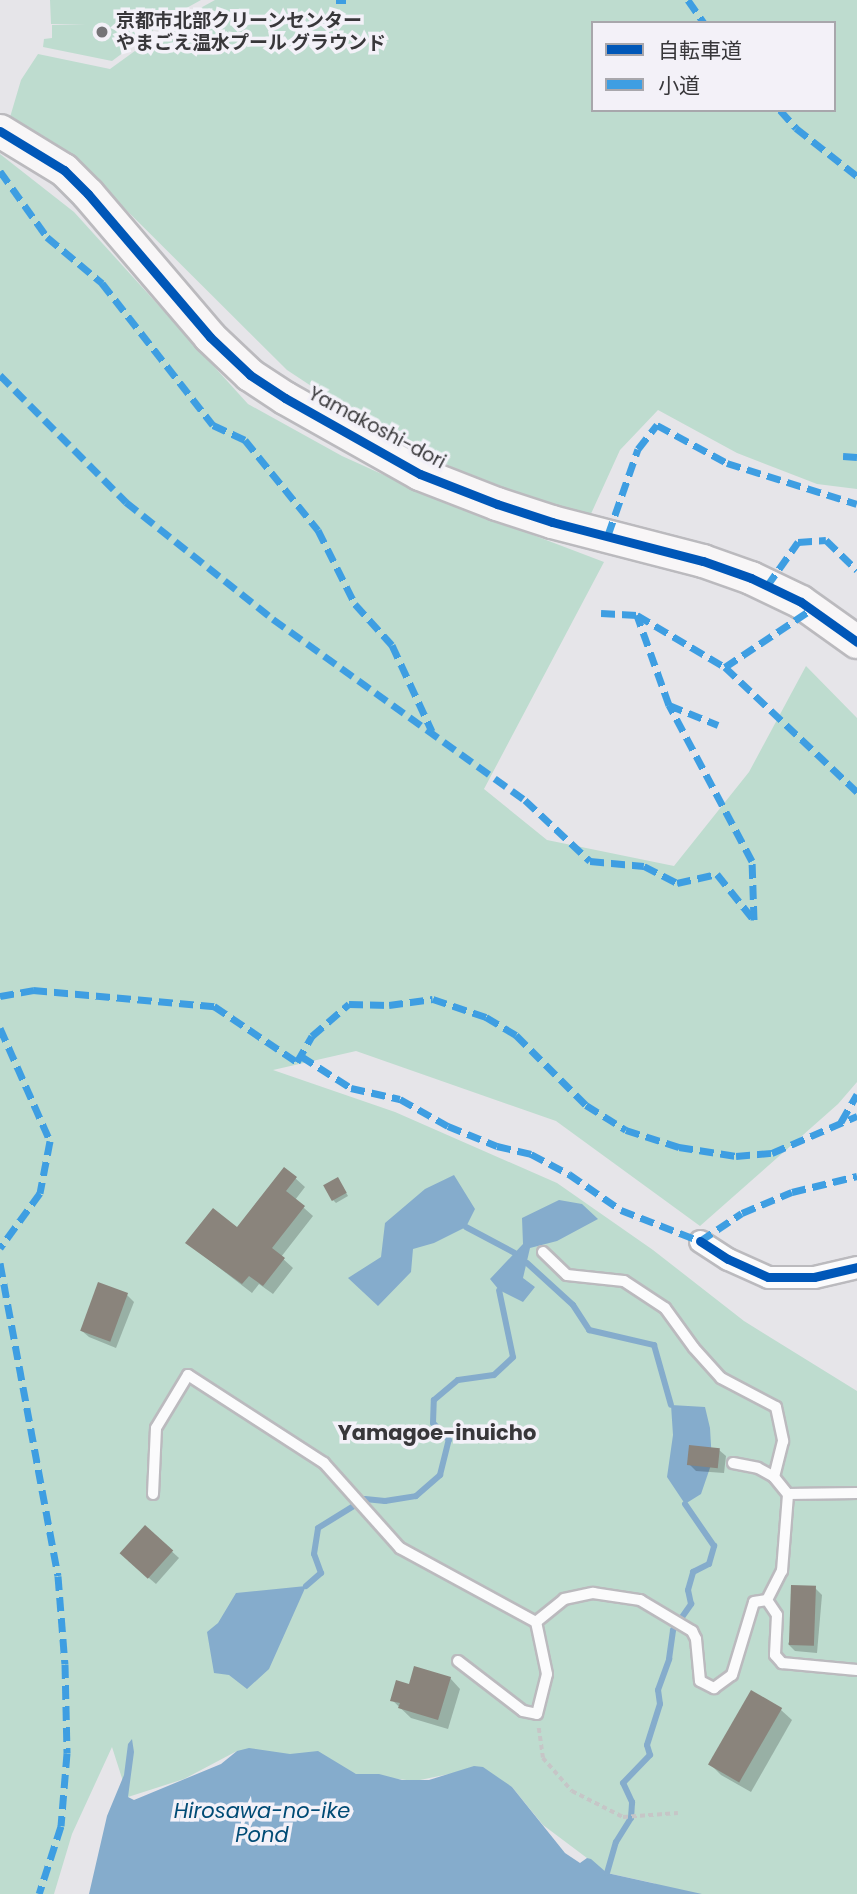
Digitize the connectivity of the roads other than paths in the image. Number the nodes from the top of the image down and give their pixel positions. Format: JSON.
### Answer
{"nodes":[{"id":1,"x":0,"y":131,"type":"edge"},
{"id":2,"x":857,"y":642,"type":"edge"},
{"id":3,"x":700,"y":1241,"type":"dead end"},
{"id":4,"x":543,"y":1252,"type":"dead end"},
{"id":5,"x":857,"y":1267,"type":"edge"},
{"id":6,"x":733,"y":1462,"type":"dead end"},
{"id":7,"x":774,"y":1477,"type":"junction"},
{"id":8,"x":857,"y":1493,"type":"edge"},
{"id":9,"x":153,"y":1494,"type":"dead end"},
{"id":10,"x":788,"y":1494,"type":"junction"},
{"id":11,"x":767,"y":1600,"type":"junction"},
{"id":12,"x":536,"y":1622,"type":"junction"},
{"id":13,"x":458,"y":1661,"type":"dead end"},
{"id":14,"x":857,"y":1670,"type":"edge"}],
"edges":[{"from":1,"to":2,"type":"street","name":"Yamakoshi-dori"},
{"from":3,"to":5,"type":"street"},
{"from":4,"to":7,"type":"lane"},
{"from":6,"to":7,"type":"lane"},
{"from":7,"to":10,"type":"lane"},
{"from":8,"to":10,"type":"lane"},
{"from":9,"to":12,"type":"lane"},
{"from":10,"to":11,"type":"lane"},
{"from":11,"to":12,"type":"lane"},
{"from":11,"to":14,"type":"lane"},
{"from":12,"to":13,"type":"lane"}]}
